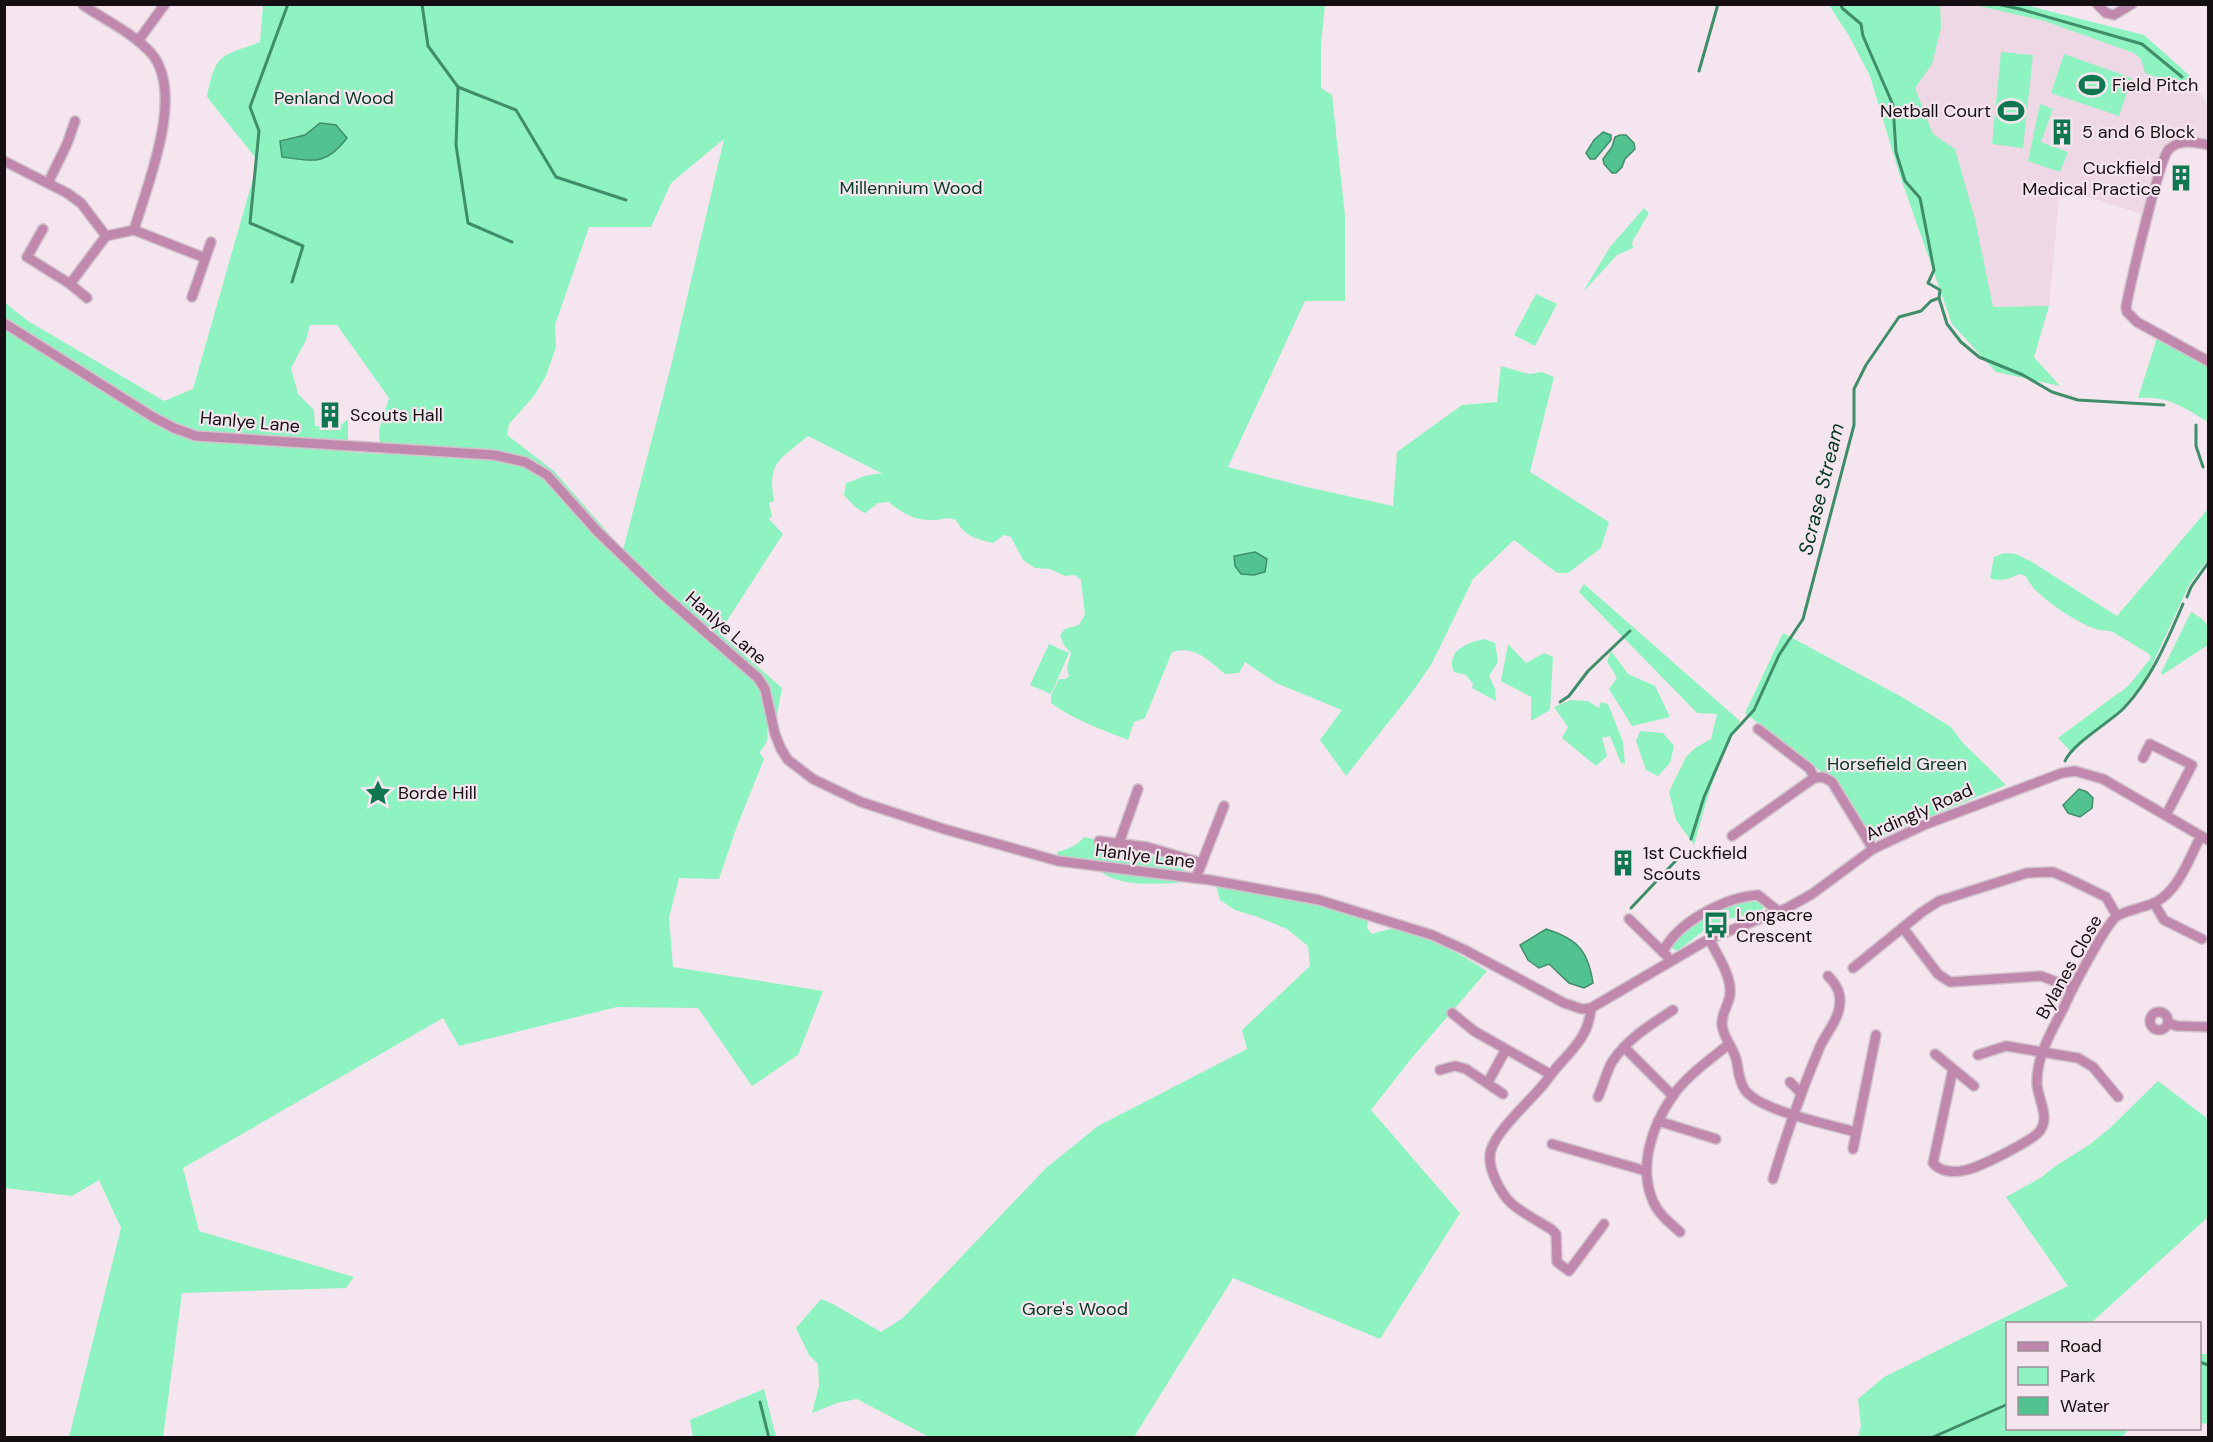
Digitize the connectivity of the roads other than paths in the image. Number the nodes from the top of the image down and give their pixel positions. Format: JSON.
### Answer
{"nodes":[{"id":1,"x":83,"y":4,"type":"edge"},
{"id":2,"x":165,"y":4,"type":"edge"},
{"id":3,"x":2097,"y":4,"type":"edge"},
{"id":4,"x":2132,"y":4,"type":"edge"},
{"id":5,"x":138,"y":41,"type":"junction"},
{"id":6,"x":75,"y":121,"type":"dead end"},
{"id":7,"x":2208,"y":145,"type":"edge"},
{"id":8,"x":4,"y":161,"type":"edge"},
{"id":9,"x":48,"y":183,"type":"junction"},
{"id":10,"x":43,"y":229,"type":"dead end"},
{"id":11,"x":134,"y":230,"type":"junction"},
{"id":12,"x":106,"y":236,"type":"junction"},
{"id":13,"x":211,"y":242,"type":"dead end"},
{"id":14,"x":205,"y":258,"type":"junction"},
{"id":15,"x":70,"y":284,"type":"junction"},
{"id":16,"x":192,"y":297,"type":"dead end"},
{"id":17,"x":87,"y":298,"type":"dead end"},
{"id":18,"x":4,"y":323,"type":"edge"},
{"id":19,"x":2208,"y":361,"type":"edge"},
{"id":20,"x":1758,"y":729,"type":"dead end"},
{"id":21,"x":2143,"y":758,"type":"dead end"},
{"id":22,"x":1814,"y":778,"type":"junction"},
{"id":23,"x":1138,"y":789,"type":"dead end"},
{"id":24,"x":1224,"y":806,"type":"dead end"},
{"id":25,"x":2166,"y":815,"type":"junction"},
{"id":26,"x":1732,"y":836,"type":"dead end"},
{"id":27,"x":2205,"y":838,"type":"edge"},
{"id":28,"x":1099,"y":842,"type":"dead end"},
{"id":29,"x":1119,"y":843,"type":"junction"},
{"id":30,"x":1873,"y":849,"type":"junction"},
{"id":31,"x":1202,"y":863,"type":"junction"},
{"id":32,"x":1196,"y":878,"type":"junction"},
{"id":33,"x":2154,"y":903,"type":"junction"},
{"id":34,"x":1778,"y":911,"type":"junction"},
{"id":35,"x":2117,"y":916,"type":"junction"},
{"id":36,"x":1629,"y":919,"type":"dead end"},
{"id":37,"x":1903,"y":928,"type":"junction"},
{"id":38,"x":1709,"y":939,"type":"junction"},
{"id":39,"x":2202,"y":939,"type":"dead end"},
{"id":40,"x":1663,"y":952,"type":"junction"},
{"id":41,"x":1670,"y":961,"type":"junction"},
{"id":42,"x":1853,"y":968,"type":"dead end"},
{"id":43,"x":1828,"y":976,"type":"dead end"},
{"id":44,"x":2073,"y":988,"type":"junction"},
{"id":45,"x":1591,"y":1008,"type":"junction"},
{"id":46,"x":1673,"y":1010,"type":"dead end"},
{"id":47,"x":1452,"y":1013,"type":"dead end"},
{"id":48,"x":2168,"y":1023,"type":"dead end"},
{"id":49,"x":2208,"y":1027,"type":"edge"},
{"id":50,"x":1876,"y":1035,"type":"dead end"},
{"id":51,"x":1730,"y":1044,"type":"junction"},
{"id":52,"x":1624,"y":1047,"type":"junction"},
{"id":53,"x":1505,"y":1051,"type":"junction"},
{"id":54,"x":2042,"y":1052,"type":"junction"},
{"id":55,"x":1935,"y":1054,"type":"dead end"},
{"id":56,"x":1978,"y":1055,"type":"dead end"},
{"id":57,"x":1953,"y":1069,"type":"junction"},
{"id":58,"x":1440,"y":1070,"type":"dead end"},
{"id":59,"x":1550,"y":1074,"type":"junction"},
{"id":60,"x":1488,"y":1082,"type":"junction"},
{"id":61,"x":1790,"y":1082,"type":"dead end"},
{"id":62,"x":1974,"y":1086,"type":"dead end"},
{"id":63,"x":1801,"y":1093,"type":"junction"},
{"id":64,"x":1503,"y":1095,"type":"dead end"},
{"id":65,"x":1673,"y":1096,"type":"junction"},
{"id":66,"x":1598,"y":1097,"type":"dead end"},
{"id":67,"x":2118,"y":1097,"type":"dead end"},
{"id":68,"x":1794,"y":1114,"type":"junction"},
{"id":69,"x":1658,"y":1121,"type":"junction"},
{"id":70,"x":1855,"y":1132,"type":"junction"},
{"id":71,"x":1716,"y":1139,"type":"dead end"},
{"id":72,"x":1552,"y":1144,"type":"dead end"},
{"id":73,"x":1852,"y":1149,"type":"dead end"},
{"id":74,"x":1646,"y":1171,"type":"junction"},
{"id":75,"x":1773,"y":1179,"type":"dead end"},
{"id":76,"x":1604,"y":1224,"type":"dead end"},
{"id":77,"x":1680,"y":1232,"type":"dead end"}],
"edges":[{"from":1,"to":5,"type":"street"},
{"from":2,"to":5,"type":"street"},
{"from":3,"to":4,"type":"street"},
{"from":5,"to":11,"type":"street"},
{"from":6,"to":9,"type":"street"},
{"from":7,"to":19,"type":"street"},
{"from":8,"to":9,"type":"street"},
{"from":9,"to":12,"type":"street"},
{"from":10,"to":15,"type":"street"},
{"from":11,"to":12,"type":"street"},
{"from":11,"to":14,"type":"street"},
{"from":12,"to":15,"type":"street"},
{"from":13,"to":14,"type":"street"},
{"from":14,"to":16,"type":"street"},
{"from":15,"to":17,"type":"street"},
{"from":18,"to":32,"type":"street","name":"Hanlye Lane"},
{"from":20,"to":22,"type":"street"},
{"from":21,"to":25,"type":"street"},
{"from":22,"to":26,"type":"street"},
{"from":22,"to":30,"type":"street"},
{"from":23,"to":29,"type":"street"},
{"from":24,"to":31,"type":"street"},
{"from":25,"to":27,"type":"street","name":"Ardingly Road"},
{"from":25,"to":30,"type":"street","name":"Ardingly Road"},
{"from":27,"to":33,"type":"street","name":"Bylanes Close"},
{"from":28,"to":29,"type":"street"},
{"from":29,"to":31,"type":"street"},
{"from":30,"to":34,"type":"street","name":"Ardingly Road"},
{"from":31,"to":32,"type":"street"},
{"from":32,"to":45,"type":"street","name":"Hanlye Lane"},
{"from":33,"to":35,"type":"street","name":"Bylanes Close"},
{"from":33,"to":39,"type":"street"},
{"from":34,"to":38,"type":"street","name":"Ardingly Road"},
{"from":34,"to":40,"type":"street"},
{"from":35,"to":37,"type":"street"},
{"from":35,"to":44,"type":"street","name":"Bylanes Close"},
{"from":36,"to":40,"type":"street"},
{"from":37,"to":42,"type":"street"},
{"from":37,"to":44,"type":"street"},
{"from":38,"to":41,"type":"street","name":"Ardingly Road"},
{"from":38,"to":51,"type":"street"},
{"from":40,"to":41,"type":"street"},
{"from":41,"to":45,"type":"street","name":"Ardingly Road"},
{"from":43,"to":63,"type":"street"},
{"from":44,"to":54,"type":"street","name":"Bylanes Close"},
{"from":45,"to":59,"type":"street"},
{"from":46,"to":52,"type":"street"},
{"from":47,"to":53,"type":"street"},
{"from":48,"to":49,"type":"street"},
{"from":50,"to":70,"type":"street"},
{"from":51,"to":65,"type":"street"},
{"from":51,"to":68,"type":"street"},
{"from":52,"to":65,"type":"street"},
{"from":52,"to":66,"type":"street"},
{"from":53,"to":59,"type":"street"},
{"from":53,"to":60,"type":"street"},
{"from":54,"to":56,"type":"street"},
{"from":54,"to":57,"type":"street","name":"Bylanes Close"},
{"from":54,"to":67,"type":"street"},
{"from":55,"to":57,"type":"street"},
{"from":57,"to":62,"type":"street"},
{"from":58,"to":60,"type":"street"},
{"from":59,"to":76,"type":"street"},
{"from":60,"to":64,"type":"street"},
{"from":61,"to":63,"type":"street"},
{"from":63,"to":68,"type":"street"},
{"from":65,"to":69,"type":"street"},
{"from":68,"to":70,"type":"street"},
{"from":68,"to":75,"type":"street"},
{"from":69,"to":71,"type":"street"},
{"from":69,"to":74,"type":"street"},
{"from":70,"to":73,"type":"street"},
{"from":72,"to":74,"type":"street"},
{"from":74,"to":77,"type":"street"}]}
